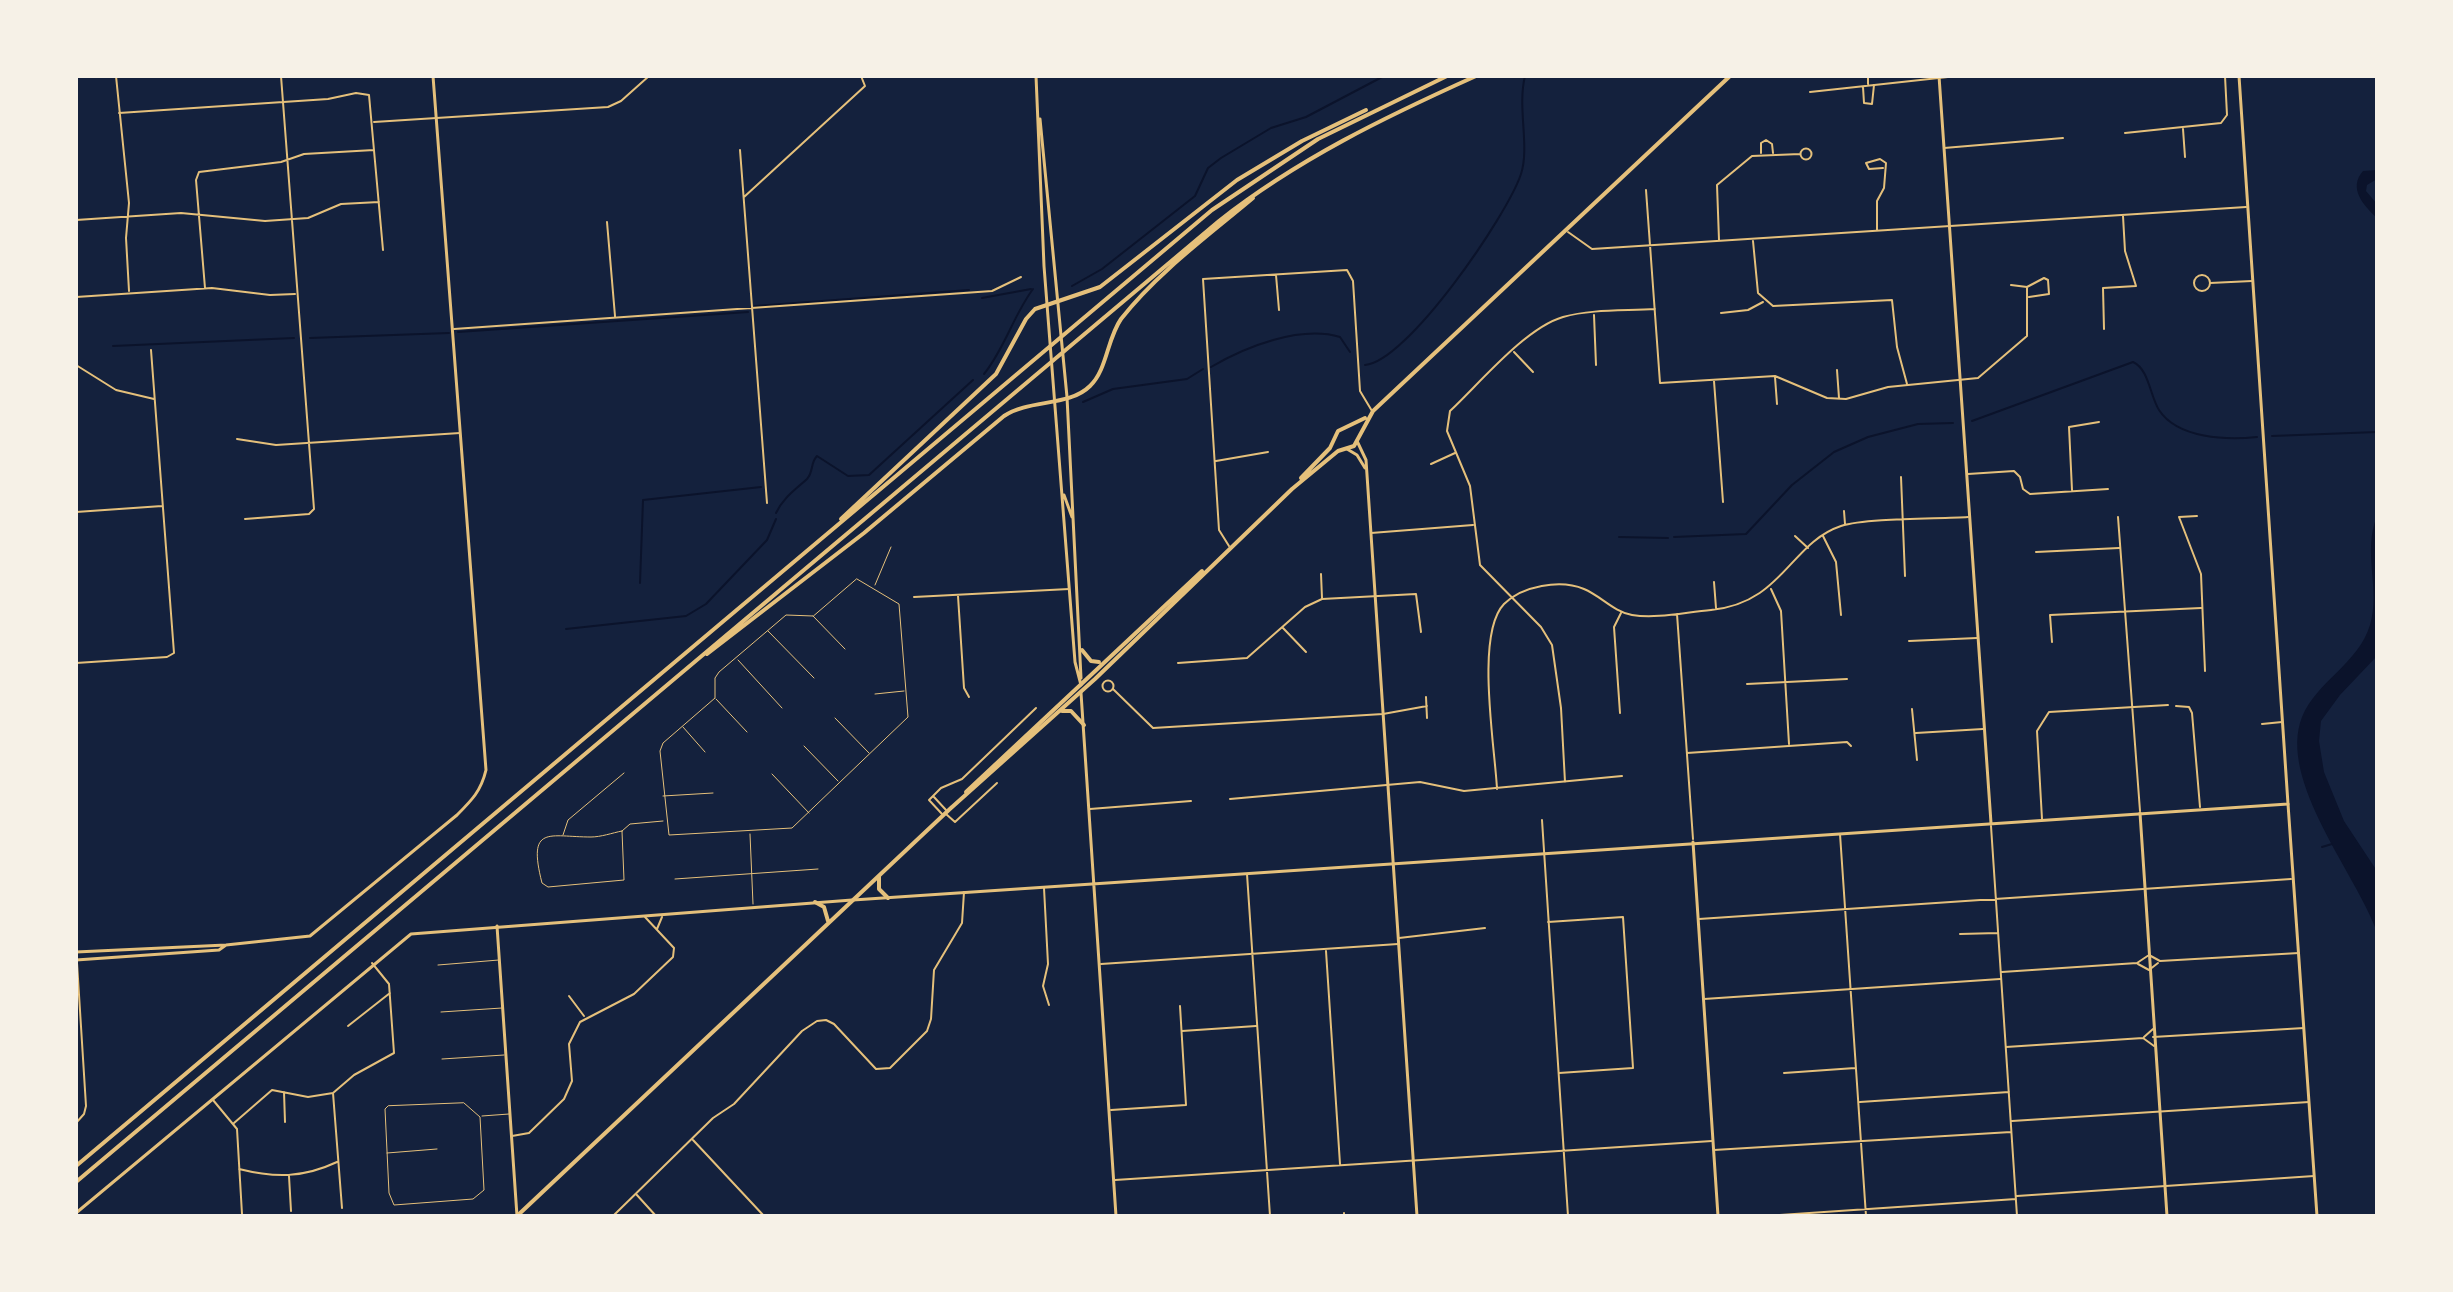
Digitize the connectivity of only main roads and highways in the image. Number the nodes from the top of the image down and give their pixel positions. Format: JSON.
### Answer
{"nodes":[{"id":1,"x":1447,"y":76,"type":"edge"},
{"id":2,"x":1476,"y":76,"type":"edge"},
{"id":3,"x":1730,"y":76,"type":"edge"},
{"id":4,"x":1410,"y":93,"type":"junction"},
{"id":5,"x":1274,"y":180,"type":"junction"},
{"id":6,"x":1368,"y":417,"type":"junction"},
{"id":7,"x":1348,"y":427,"type":"junction"},
{"id":8,"x":1335,"y":437,"type":"junction"},
{"id":9,"x":1357,"y":439,"type":"junction"},
{"id":10,"x":1345,"y":449,"type":"junction"},
{"id":11,"x":1292,"y":489,"type":"junction"},
{"id":12,"x":804,"y":553,"type":"junction"},
{"id":13,"x":1222,"y":554,"type":"junction"},
{"id":14,"x":1082,"y":650,"type":"road end"},
{"id":15,"x":1101,"y":662,"type":"junction"},
{"id":16,"x":670,"y":682,"type":"junction"},
{"id":17,"x":1060,"y":711,"type":"junction"},
{"id":18,"x":1084,"y":725,"type":"road end"},
{"id":19,"x":947,"y":812,"type":"junction"},
{"id":20,"x":880,"y":874,"type":"junction"},
{"id":21,"x":888,"y":898,"type":"road end"},
{"id":22,"x":815,"y":902,"type":"road end"},
{"id":23,"x":827,"y":924,"type":"junction"},
{"id":24,"x":76,"y":1166,"type":"edge"},
{"id":25,"x":76,"y":1182,"type":"edge"},
{"id":26,"x":517,"y":1216,"type":"edge"}],
"edges":[{"from":1,"to":4,"type":"main road"},
{"from":2,"to":5,"type":"main road"},
{"from":3,"to":6,"type":"main road"},
{"from":4,"to":12,"type":"main road"},
{"from":4,"to":12,"type":"main road"},
{"from":5,"to":16,"type":"main road"},
{"from":5,"to":16,"type":"main road"},
{"from":6,"to":7,"type":"main road"},
{"from":6,"to":9,"type":"main road"},
{"from":7,"to":8,"type":"main road"},
{"from":7,"to":9,"type":"main road"},
{"from":8,"to":10,"type":"main road"},
{"from":8,"to":11,"type":"main road"},
{"from":9,"to":10,"type":"main road"},
{"from":10,"to":11,"type":"main road"},
{"from":11,"to":13,"type":"main road"},
{"from":12,"to":24,"type":"main road"},
{"from":13,"to":15,"type":"main road"},
{"from":13,"to":17,"type":"main road"},
{"from":14,"to":15,"type":"main road"},
{"from":15,"to":19,"type":"main road"},
{"from":16,"to":25,"type":"main road"},
{"from":17,"to":18,"type":"main road"},
{"from":17,"to":19,"type":"main road"},
{"from":19,"to":20,"type":"main road"},
{"from":20,"to":21,"type":"main road"},
{"from":20,"to":23,"type":"main road"},
{"from":22,"to":23,"type":"main road"},
{"from":23,"to":26,"type":"main road"}]}
